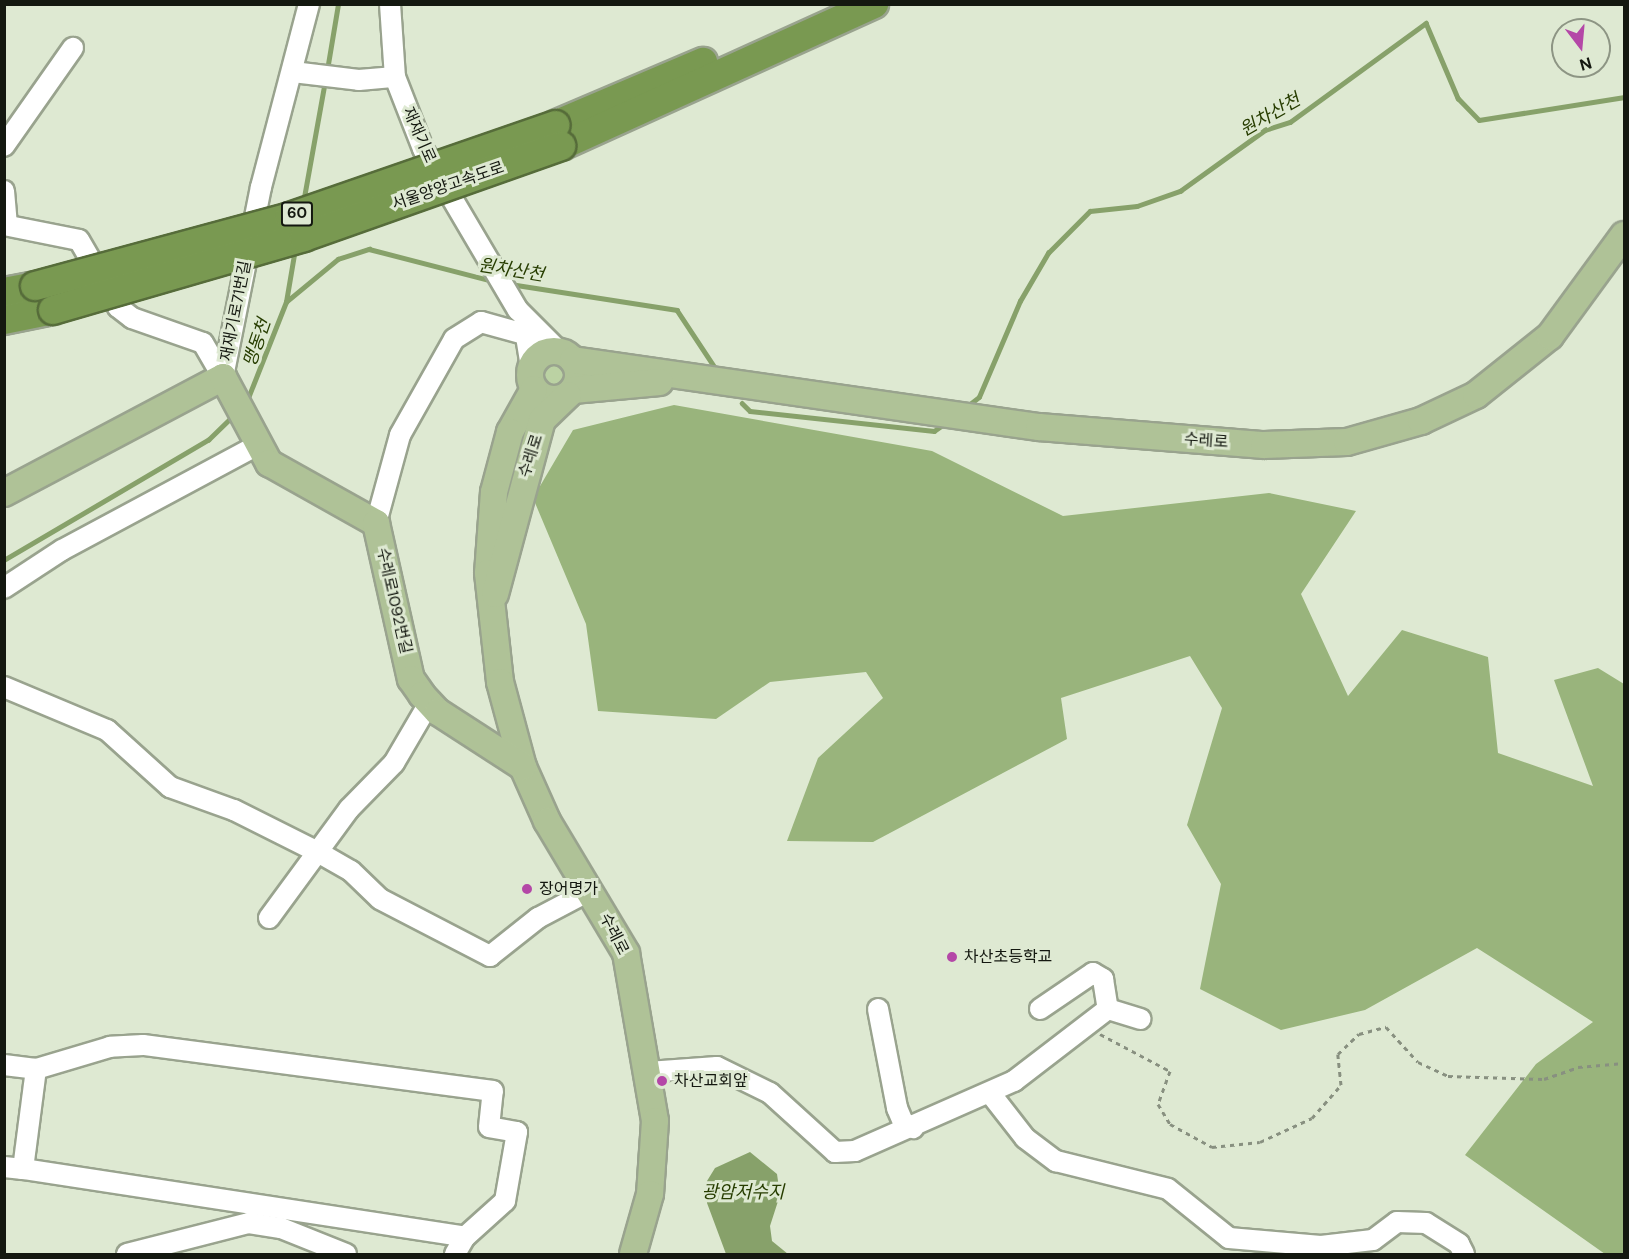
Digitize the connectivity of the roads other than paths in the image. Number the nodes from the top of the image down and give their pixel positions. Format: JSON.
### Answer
{"nodes":[{"id":1,"x":309,"y":4,"type":"edge"},
{"id":2,"x":390,"y":4,"type":"edge"},
{"id":3,"x":828,"y":4,"type":"edge"},
{"id":4,"x":874,"y":4,"type":"edge"},
{"id":5,"x":73,"y":48,"type":"dead end"},
{"id":6,"x":292,"y":72,"type":"junction"},
{"id":7,"x":395,"y":77,"type":"junction"},
{"id":8,"x":558,"y":136,"type":"junction"},
{"id":9,"x":4,"y":146,"type":"edge"},
{"id":10,"x":4,"y":191,"type":"edge"},
{"id":11,"x":6,"y":225,"type":"edge"},
{"id":12,"x":1624,"y":235,"type":"edge"},
{"id":13,"x":4,"y":292,"type":"edge"},
{"id":14,"x":518,"y":310,"type":"junction"},
{"id":15,"x":4,"y":320,"type":"edge"},
{"id":16,"x":528,"y":335,"type":"junction"},
{"id":17,"x":566,"y":356,"type":"junction"},
{"id":18,"x":223,"y":377,"type":"junction"},
{"id":19,"x":532,"y":378,"type":"junction"},
{"id":20,"x":711,"y":379,"type":"junction"},
{"id":21,"x":570,"y":393,"type":"junction"},
{"id":22,"x":256,"y":446,"type":"junction"},
{"id":23,"x":4,"y":493,"type":"edge"},
{"id":24,"x":376,"y":523,"type":"junction"},
{"id":25,"x":4,"y":588,"type":"edge"},
{"id":26,"x":494,"y":597,"type":"junction"},
{"id":27,"x":4,"y":687,"type":"edge"},
{"id":28,"x":429,"y":703,"type":"junction"},
{"id":29,"x":523,"y":767,"type":"junction"},
{"id":30,"x":316,"y":851,"type":"junction"},
{"id":31,"x":591,"y":890,"type":"junction"},
{"id":32,"x":269,"y":918,"type":"dead end"},
{"id":33,"x":878,"y":1009,"type":"dead end"},
{"id":34,"x":1040,"y":1009,"type":"dead end"},
{"id":35,"x":1108,"y":1009,"type":"junction"},
{"id":36,"x":1142,"y":1019,"type":"dead end"},
{"id":37,"x":4,"y":1065,"type":"edge"},
{"id":38,"x":36,"y":1069,"type":"junction"},
{"id":39,"x":648,"y":1072,"type":"junction"},
{"id":40,"x":990,"y":1093,"type":"junction"},
{"id":41,"x":913,"y":1128,"type":"junction"},
{"id":42,"x":14,"y":1168,"type":"edge"},
{"id":43,"x":465,"y":1237,"type":"junction"},
{"id":44,"x":1327,"y":1250,"type":"edge"},
{"id":45,"x":127,"y":1254,"type":"edge"},
{"id":46,"x":346,"y":1254,"type":"edge"},
{"id":47,"x":455,"y":1254,"type":"edge"},
{"id":48,"x":633,"y":1254,"type":"edge"},
{"id":49,"x":1464,"y":1254,"type":"edge"}],
"edges":[{"from":1,"to":6,"type":"street","name":"재재기로71번길"},
{"from":2,"to":7,"type":"street","name":"재재기로"},
{"from":3,"to":8,"type":"highway","name":"서울양양고속도로","number":"60"},
{"from":4,"to":8,"type":"highway","name":"서울양양고속도로","number":"60"},
{"from":5,"to":9,"type":"street"},
{"from":6,"to":7,"type":"street"},
{"from":6,"to":18,"type":"street","name":"재재기로71번길"},
{"from":7,"to":14,"type":"street","name":"재재기로"},
{"from":8,"to":13,"type":"highway","name":"서울양양고속도로","number":"60","bridge":true},
{"from":8,"to":15,"type":"highway","name":"서울양양고속도로","number":"60","bridge":true},
{"from":10,"to":11,"type":"street"},
{"from":11,"to":18,"type":"street"},
{"from":12,"to":20,"type":"main road","name":"수레로"},
{"from":14,"to":16,"type":"street"},
{"from":14,"to":17,"type":"street"},
{"from":16,"to":19,"type":"street"},
{"from":16,"to":24,"type":"street"},
{"from":17,"to":19,"type":"main road"},
{"from":17,"to":20,"type":"main road","name":"수레로"},
{"from":17,"to":21,"type":"main road"},
{"from":18,"to":22,"type":"main road"},
{"from":18,"to":23,"type":"main road","name":"재재기로71번길"},
{"from":19,"to":21,"type":"main road"},
{"from":19,"to":26,"type":"main road","name":"수레로"},
{"from":20,"to":21,"type":"main road","name":"수레로"},
{"from":21,"to":26,"type":"main road","name":"수레로"},
{"from":22,"to":24,"type":"main road"},
{"from":22,"to":25,"type":"street"},
{"from":24,"to":28,"type":"main road","name":"수레로1092번길"},
{"from":26,"to":29,"type":"main road","name":"수레로"},
{"from":27,"to":30,"type":"street"},
{"from":28,"to":29,"type":"main road","name":"수레로1092번길"},
{"from":28,"to":30,"type":"street"},
{"from":29,"to":31,"type":"main road","name":"수레로"},
{"from":30,"to":31,"type":"street"},
{"from":30,"to":32,"type":"street"},
{"from":31,"to":39,"type":"main road","name":"수레로"},
{"from":33,"to":41,"type":"street"},
{"from":34,"to":35,"type":"street"},
{"from":35,"to":36,"type":"street"},
{"from":35,"to":40,"type":"street"},
{"from":37,"to":38,"type":"street"},
{"from":38,"to":42,"type":"street"},
{"from":38,"to":43,"type":"street"},
{"from":39,"to":41,"type":"street"},
{"from":39,"to":48,"type":"main road","name":"수레로"},
{"from":40,"to":41,"type":"street"},
{"from":40,"to":44,"type":"street"},
{"from":42,"to":43,"type":"street"},
{"from":43,"to":47,"type":"street"},
{"from":44,"to":49,"type":"street"},
{"from":45,"to":46,"type":"street"}]}
